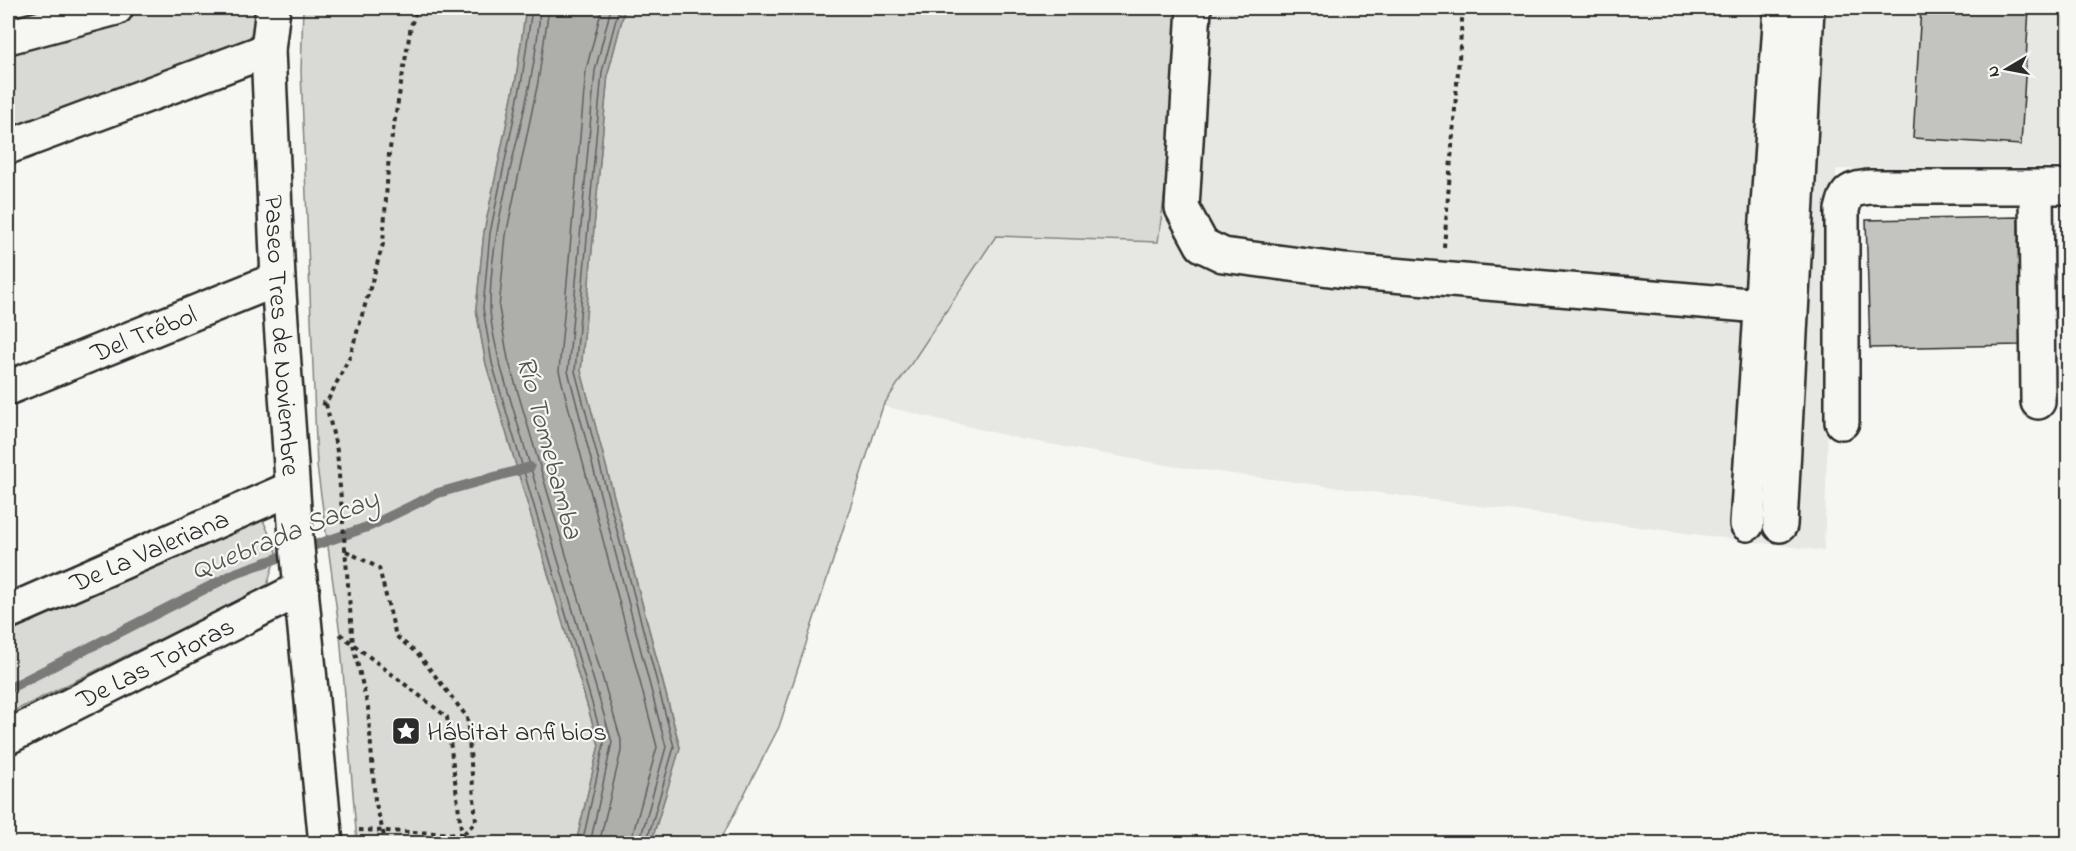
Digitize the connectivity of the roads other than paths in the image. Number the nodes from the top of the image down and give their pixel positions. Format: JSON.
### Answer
{"nodes":[{"id":1,"x":116,"y":8,"type":"edge"},
{"id":2,"x":273,"y":8,"type":"edge"},
{"id":3,"x":1194,"y":8,"type":"edge"},
{"id":4,"x":1781,"y":8,"type":"edge"},
{"id":5,"x":1807,"y":8,"type":"edge"},
{"id":6,"x":8,"y":37,"type":"edge"},
{"id":7,"x":268,"y":50,"type":"junction"},
{"id":8,"x":8,"y":147,"type":"edge"},
{"id":9,"x":2068,"y":187,"type":"edge"},
{"id":10,"x":2036,"y":188,"type":"junction"},
{"id":11,"x":278,"y":279,"type":"junction"},
{"id":12,"x":1761,"y":306,"type":"junction"},
{"id":13,"x":8,"y":388,"type":"edge"},
{"id":14,"x":2038,"y":402,"type":"dead end"},
{"id":15,"x":1842,"y":422,"type":"dead end"},
{"id":16,"x":292,"y":488,"type":"junction"},
{"id":17,"x":1747,"y":524,"type":"dead end"},
{"id":18,"x":1780,"y":525,"type":"dead end"},
{"id":19,"x":299,"y":564,"type":"junction"},
{"id":20,"x":8,"y":612,"type":"edge"},
{"id":21,"x":8,"y":737,"type":"edge"},
{"id":22,"x":325,"y":834,"type":"edge"}],
"edges":[{"from":1,"to":6,"type":"street"},
{"from":2,"to":7,"type":"street","name":"Paseo Tres de Noviembre"},
{"from":3,"to":12,"type":"street"},
{"from":4,"to":12,"type":"street"},
{"from":5,"to":18,"type":"street"},
{"from":7,"to":8,"type":"street"},
{"from":7,"to":11,"type":"street","name":"Paseo Tres de Noviembre"},
{"from":9,"to":10,"type":"street"},
{"from":10,"to":14,"type":"street"},
{"from":10,"to":15,"type":"street"},
{"from":11,"to":13,"type":"street","name":"Del Trébol"},
{"from":11,"to":16,"type":"street","name":"Paseo Tres de Noviembre"},
{"from":12,"to":17,"type":"street"},
{"from":16,"to":19,"type":"street","name":"Paseo Tres de Noviembre"},
{"from":16,"to":20,"type":"street","name":"De La Valeriana"},
{"from":19,"to":21,"type":"street","name":"De Las Totoras"},
{"from":19,"to":22,"type":"street","name":"Paseo Tres de Noviembre"}]}
